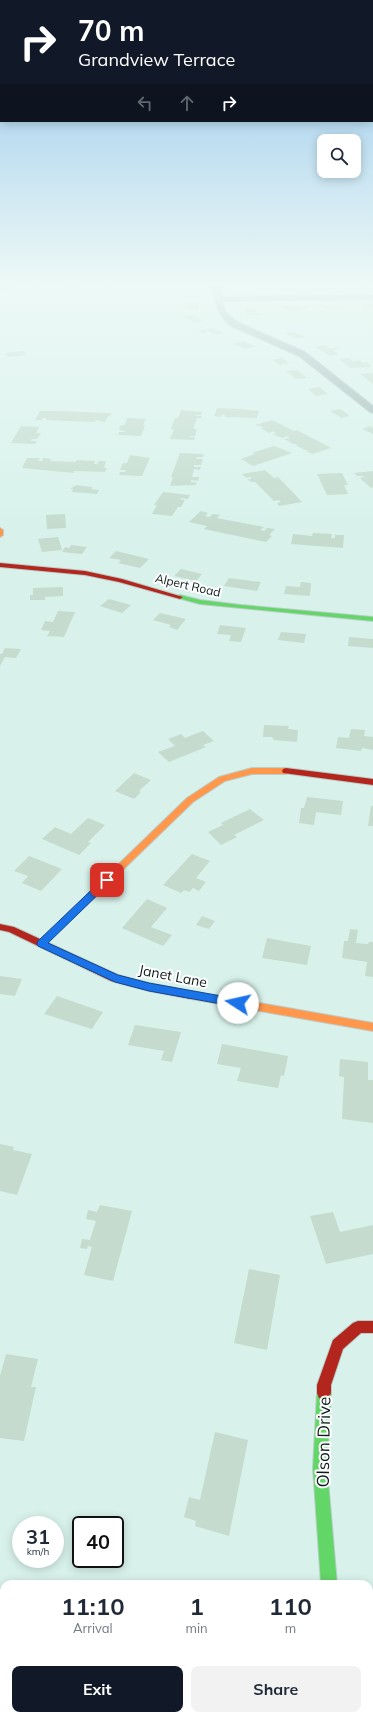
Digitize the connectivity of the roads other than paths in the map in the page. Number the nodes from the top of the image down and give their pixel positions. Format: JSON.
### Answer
{"nodes":[{"id":1,"x":318,"y":366,"type":"edge"},
{"id":2,"x":373,"y":410,"type":"edge"},
{"id":3,"x":0,"y":530,"type":"edge"},
{"id":4,"x":0,"y":535,"type":"edge"},
{"id":5,"x":0,"y":565,"type":"edge"},
{"id":6,"x":373,"y":619,"type":"edge"},
{"id":7,"x":373,"y":782,"type":"edge"},
{"id":8,"x":0,"y":927,"type":"edge"},
{"id":9,"x":42,"y":944,"type":"junction"},
{"id":10,"x":373,"y":1027,"type":"edge"},
{"id":11,"x":373,"y":1327,"type":"edge"},
{"id":12,"x":328,"y":1580,"type":"edge"}],
"edges":[{"from":1,"to":2,"type":"street"},
{"from":3,"to":4,"type":"street"},
{"from":5,"to":6,"type":"street","name":"Alpert Road"},
{"from":7,"to":9,"type":"street"},
{"from":8,"to":9,"type":"street","name":"Janet Lane"},
{"from":9,"to":10,"type":"street","name":"Janet Lane"},
{"from":11,"to":12,"type":"street","name":"Olson Drive"}]}
